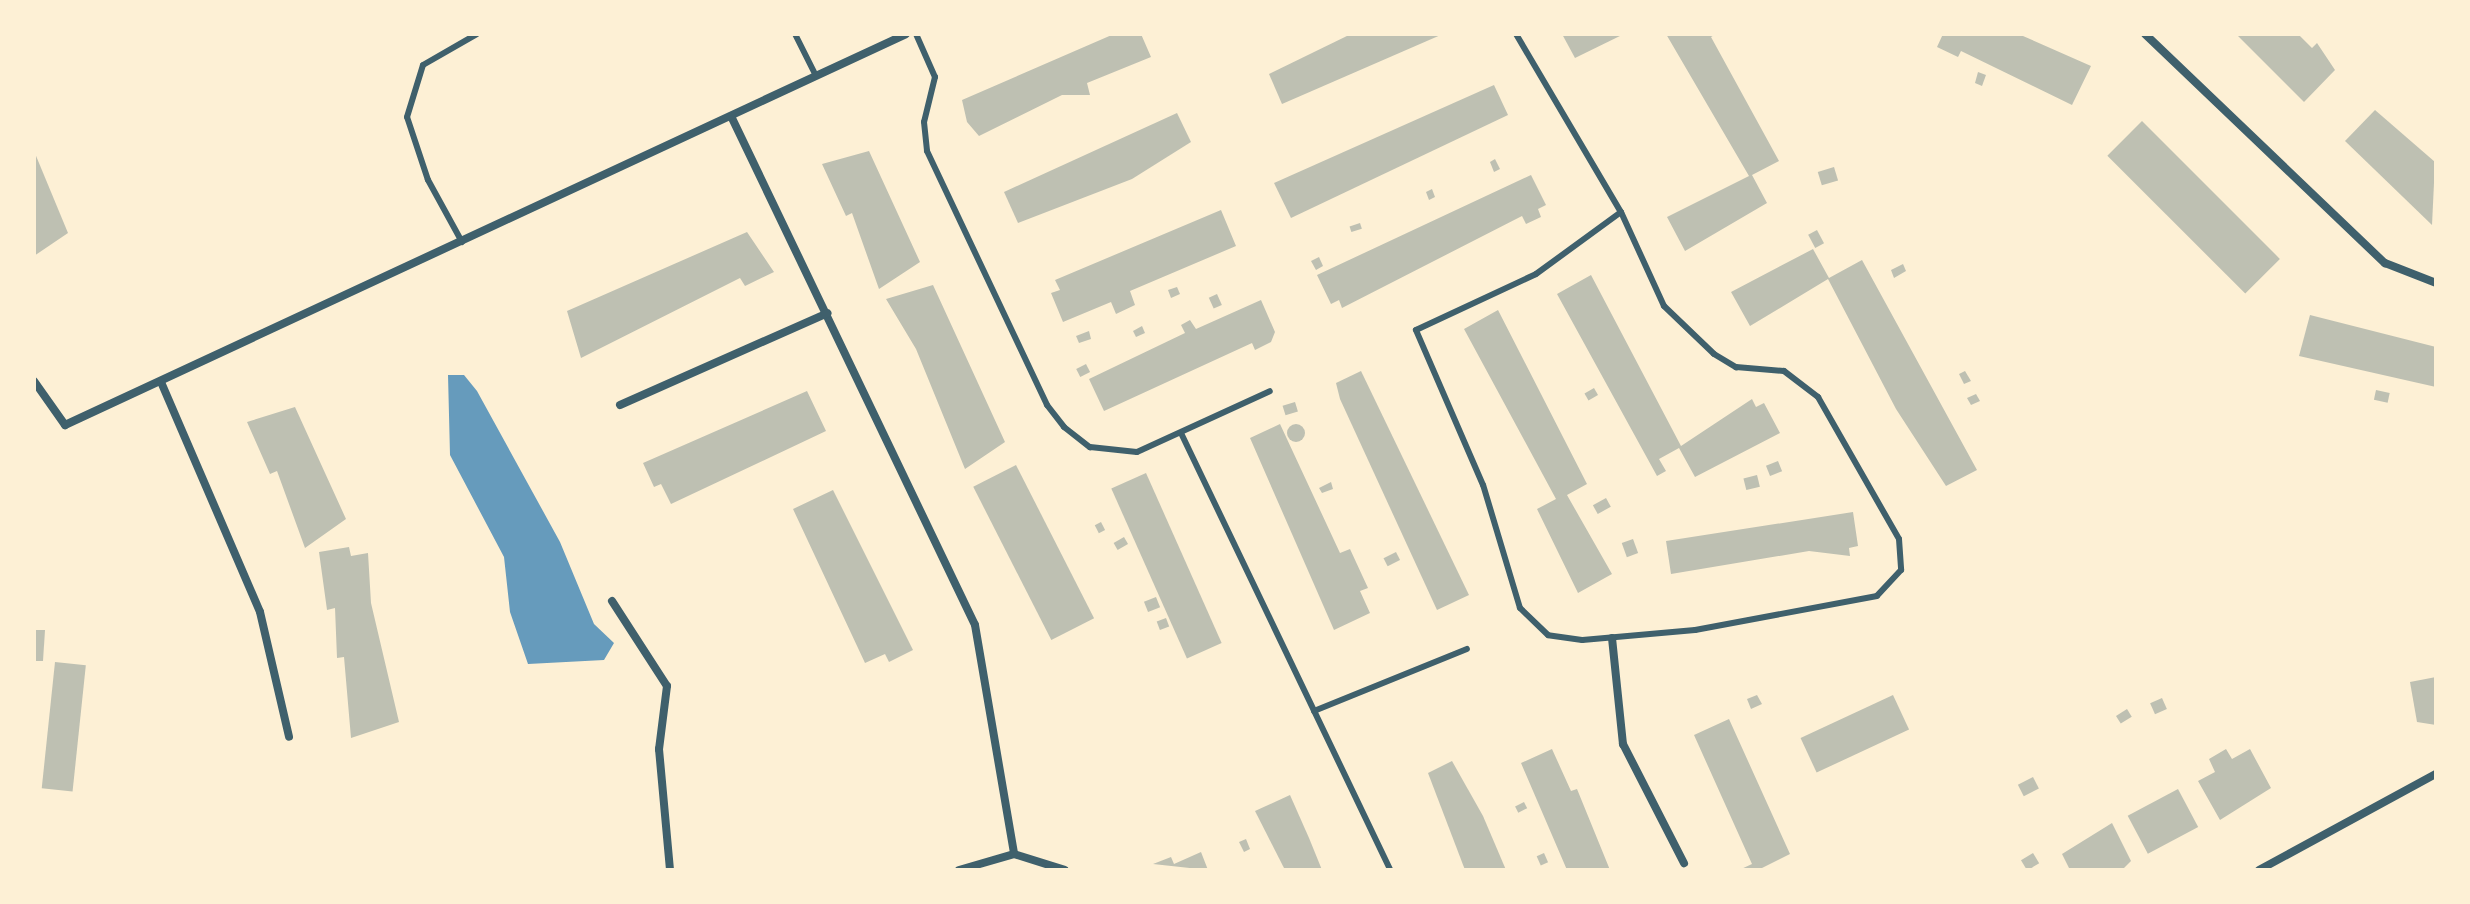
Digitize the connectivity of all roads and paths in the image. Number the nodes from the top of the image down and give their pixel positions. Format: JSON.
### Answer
{"nodes":[{"id":1,"x":477,"y":34,"type":"edge"},
{"id":2,"x":795,"y":34,"type":"edge"},
{"id":3,"x":906,"y":34,"type":"edge"},
{"id":4,"x":916,"y":34,"type":"edge"},
{"id":5,"x":1516,"y":34,"type":"edge"},
{"id":6,"x":2145,"y":34,"type":"edge"},
{"id":7,"x":891,"y":37,"type":"edge"},
{"id":8,"x":816,"y":76,"type":"junction"},
{"id":9,"x":731,"y":116,"type":"junction"},
{"id":10,"x":1621,"y":212,"type":"junction"},
{"id":11,"x":462,"y":242,"type":"junction"},
{"id":12,"x":2436,"y":283,"type":"edge"},
{"id":13,"x":828,"y":313,"type":"junction"},
{"id":14,"x":34,"y":381,"type":"edge"},
{"id":15,"x":161,"y":382,"type":"junction"},
{"id":16,"x":1270,"y":391,"type":"dead end"},
{"id":17,"x":620,"y":405,"type":"dead end"},
{"id":18,"x":1181,"y":433,"type":"junction"},
{"id":19,"x":612,"y":601,"type":"dead end"},
{"id":20,"x":1612,"y":638,"type":"junction"},
{"id":21,"x":1467,"y":649,"type":"dead end"},
{"id":22,"x":1314,"y":711,"type":"junction"},
{"id":23,"x":289,"y":737,"type":"dead end"},
{"id":24,"x":2436,"y":774,"type":"edge"},
{"id":25,"x":1014,"y":854,"type":"junction"},
{"id":26,"x":1684,"y":863,"type":"dead end"},
{"id":27,"x":670,"y":870,"type":"edge"},
{"id":28,"x":959,"y":870,"type":"edge"},
{"id":29,"x":1065,"y":870,"type":"edge"},
{"id":30,"x":1390,"y":870,"type":"edge"},
{"id":31,"x":2259,"y":870,"type":"edge"}],
"edges":[{"from":1,"to":11,"type":"lane"},
{"from":2,"to":8,"type":"lane"},
{"from":3,"to":7,"type":"street"},
{"from":4,"to":18,"type":"lane"},
{"from":5,"to":10,"type":"lane"},
{"from":6,"to":12,"type":"street"},
{"from":7,"to":8,"type":"street"},
{"from":8,"to":9,"type":"street"},
{"from":9,"to":11,"type":"street"},
{"from":9,"to":13,"type":"street"},
{"from":10,"to":20,"type":"lane"},
{"from":10,"to":20,"type":"lane"},
{"from":11,"to":15,"type":"street"},
{"from":13,"to":17,"type":"street"},
{"from":13,"to":25,"type":"street"},
{"from":14,"to":15,"type":"street"},
{"from":15,"to":23,"type":"street"},
{"from":16,"to":18,"type":"lane"},
{"from":18,"to":22,"type":"lane"},
{"from":19,"to":27,"type":"street"},
{"from":20,"to":26,"type":"street"},
{"from":21,"to":22,"type":"lane"},
{"from":22,"to":30,"type":"lane"},
{"from":24,"to":31,"type":"street"},
{"from":25,"to":28,"type":"street"},
{"from":25,"to":29,"type":"street"}]}
